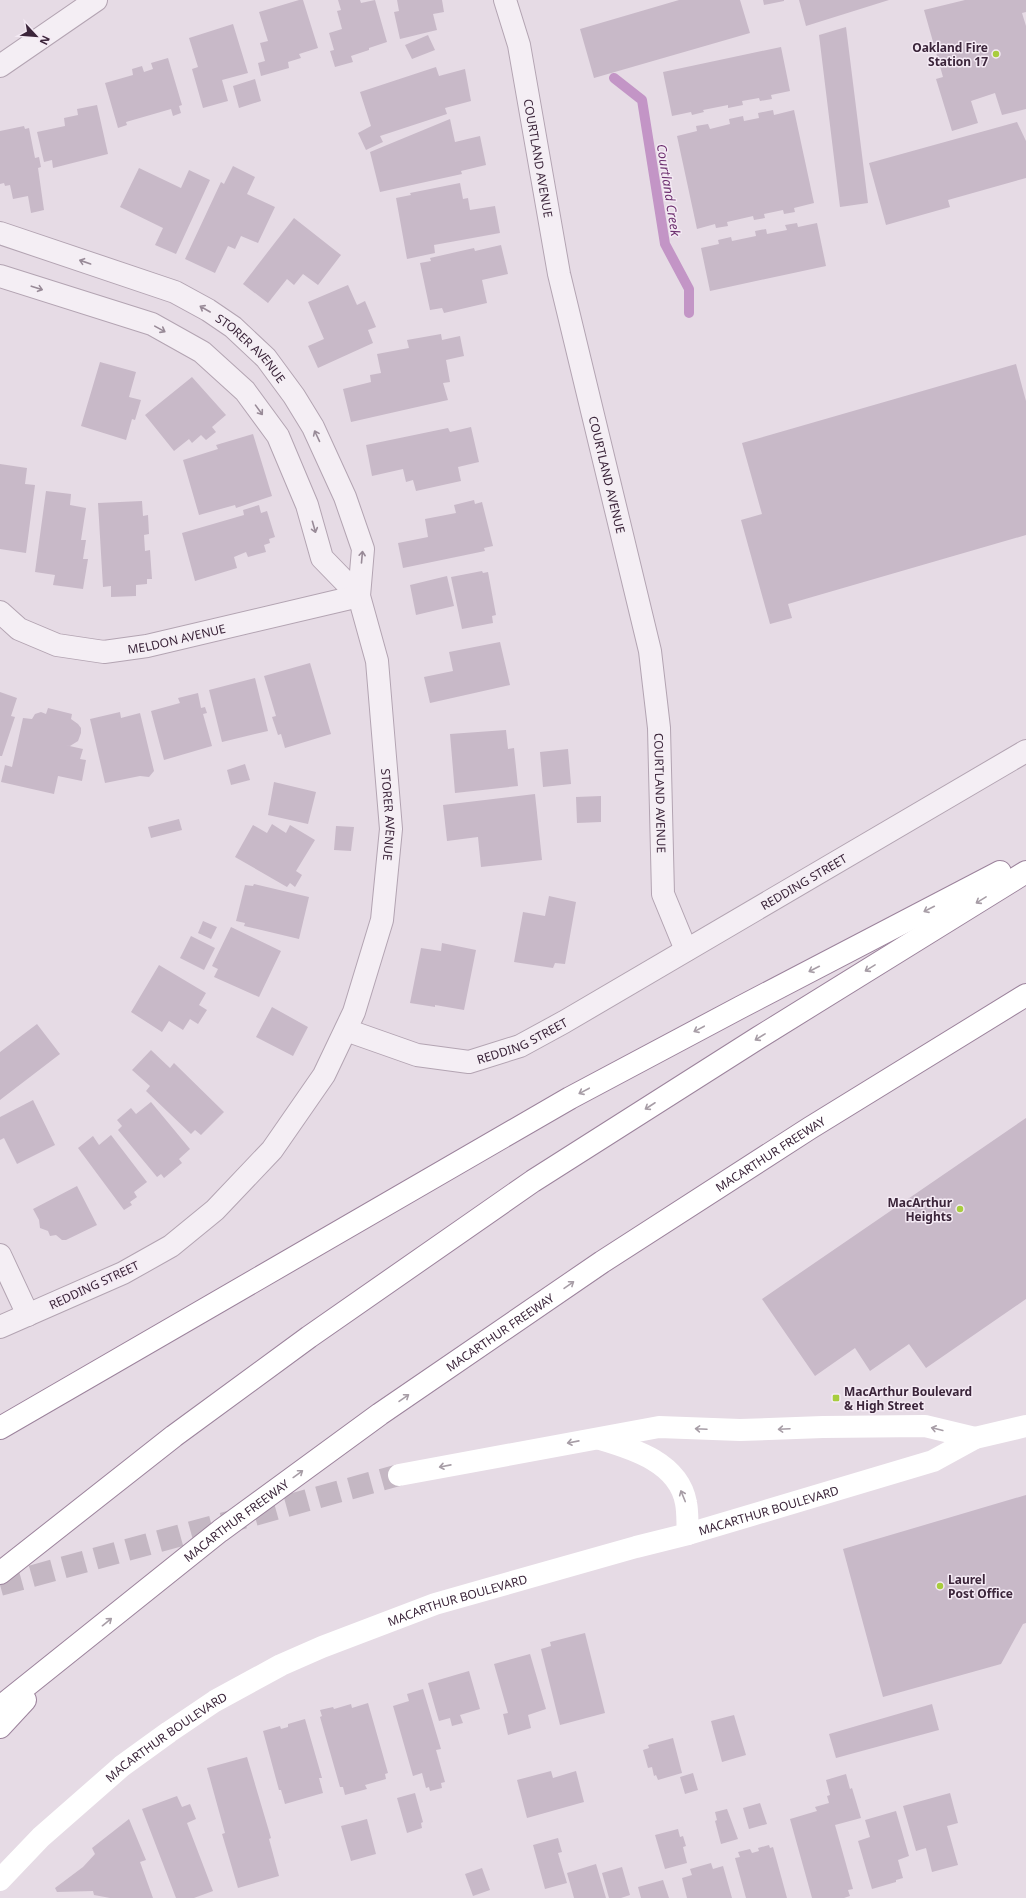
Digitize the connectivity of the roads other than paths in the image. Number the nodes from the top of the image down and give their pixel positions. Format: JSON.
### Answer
{"nodes":[{"id":1,"x":96,"y":0,"type":"edge"},
{"id":2,"x":505,"y":0,"type":"edge"},
{"id":3,"x":0,"y":66,"type":"edge"},
{"id":4,"x":0,"y":233,"type":"edge"},
{"id":5,"x":0,"y":276,"type":"edge"},
{"id":6,"x":359,"y":596,"type":"junction"},
{"id":7,"x":0,"y":612,"type":"edge"},
{"id":8,"x":1026,"y":751,"type":"edge"},
{"id":9,"x":1026,"y":859,"type":"edge"},
{"id":10,"x":1026,"y":872,"type":"edge"},
{"id":11,"x":686,"y":950,"type":"junction"},
{"id":12,"x":1026,"y":995,"type":"edge"},
{"id":13,"x":346,"y":1030,"type":"junction"},
{"id":14,"x":0,"y":1256,"type":"edge"},
{"id":15,"x":28,"y":1315,"type":"junction"},
{"id":16,"x":0,"y":1327,"type":"edge"},
{"id":17,"x":1026,"y":1426,"type":"edge"},
{"id":18,"x":0,"y":1428,"type":"edge"},
{"id":19,"x":594,"y":1438,"type":"junction"},
{"id":20,"x":975,"y":1438,"type":"junction"},
{"id":21,"x":399,"y":1475,"type":"tunnel mouth"},
{"id":22,"x":688,"y":1534,"type":"junction"},
{"id":23,"x":0,"y":1573,"type":"edge"},
{"id":24,"x":81,"y":1642,"type":"junction"},
{"id":25,"x":0,"y":1707,"type":"edge"},
{"id":26,"x":0,"y":1727,"type":"edge"},
{"id":27,"x":0,"y":1880,"type":"edge"}],
"edges":[{"from":1,"to":3,"type":"street"},
{"from":2,"to":11,"type":"street","name":"COURTLAND AVENUE"},
{"from":6,"to":4,"type":"street","name":"STORER AVENUE","one_way":true},
{"from":5,"to":6,"type":"street","name":"STORER AVENUE","one_way":true},
{"from":6,"to":7,"type":"street","name":"MELDON AVENUE"},
{"from":6,"to":13,"type":"street","name":"STORER AVENUE"},
{"from":8,"to":11,"type":"street","name":"REDDING STREET"},
{"from":9,"to":18,"type":"main road","one_way":true},
{"from":10,"to":23,"type":"main road","one_way":true},
{"from":11,"to":13,"type":"street","name":"REDDING STREET"},
{"from":24,"to":12,"type":"main road","name":"MACARTHUR FREEWAY","one_way":true},
{"from":13,"to":15,"type":"street","name":"REDDING STREET"},
{"from":14,"to":15,"type":"street"},
{"from":15,"to":16,"type":"street","name":"REDDING STREET"},
{"from":17,"to":20,"type":"main road","name":"MACARTHUR BOULEVARD"},
{"from":20,"to":19,"type":"main road","name":"MACARTHUR BOULEVARD","one_way":true},
{"from":19,"to":21,"type":"main road","name":"MACARTHUR BOULEVARD","one_way":true},
{"from":22,"to":19,"type":"main road","one_way":true},
{"from":20,"to":22,"type":"main road","name":"MACARTHUR BOULEVARD"},
{"from":22,"to":27,"type":"main road","name":"MACARTHUR BOULEVARD"},
{"from":24,"to":25,"type":"main road","name":"MACARTHUR FREEWAY"},
{"from":24,"to":26,"type":"main road"}]}
